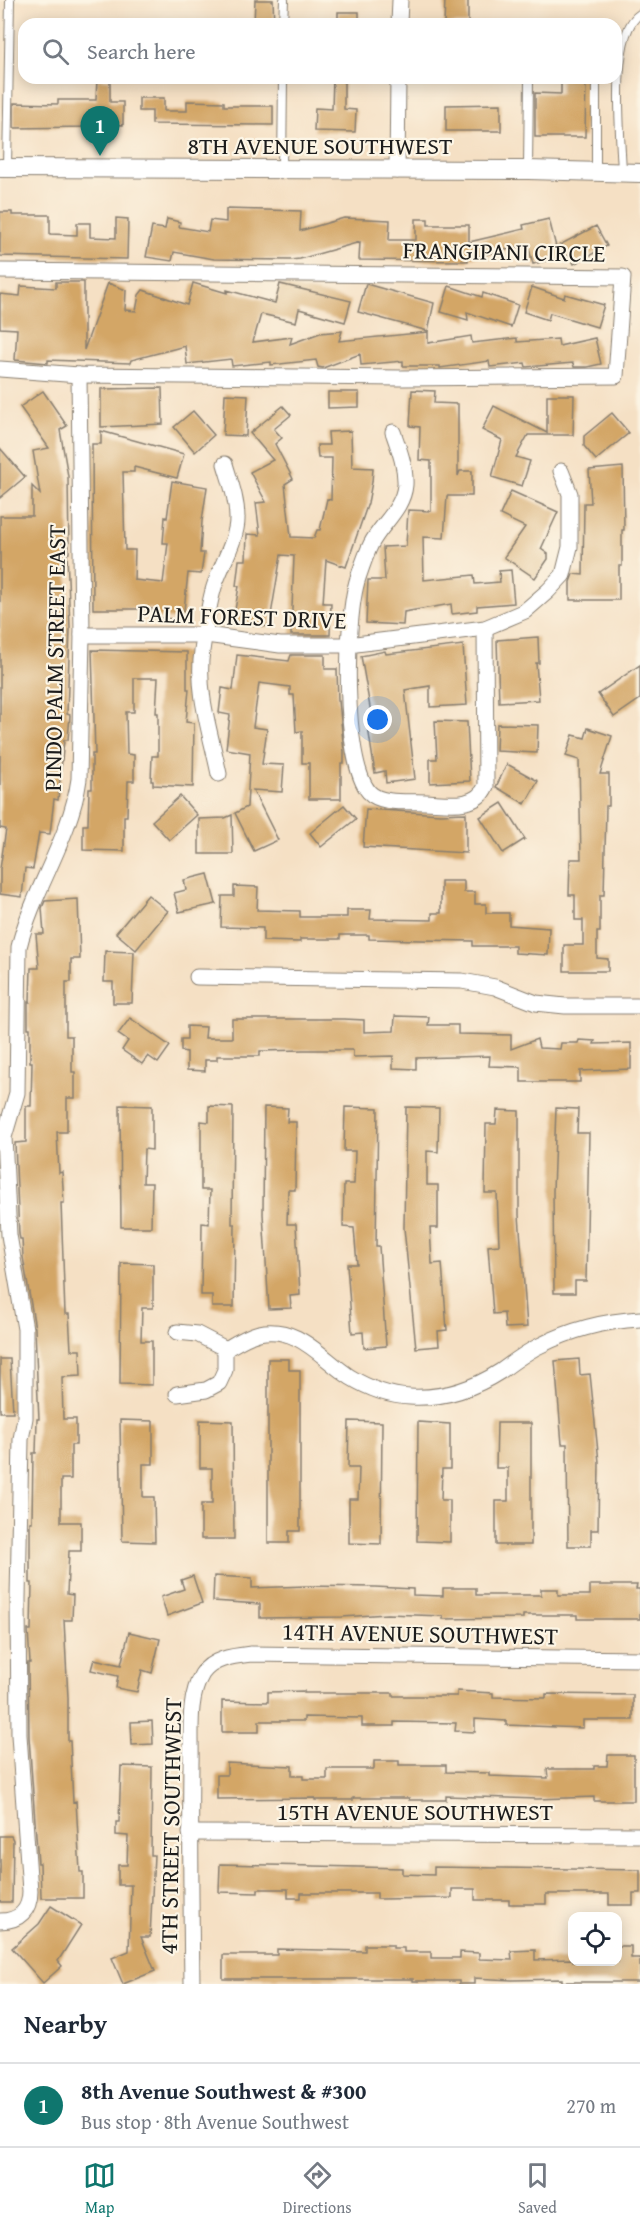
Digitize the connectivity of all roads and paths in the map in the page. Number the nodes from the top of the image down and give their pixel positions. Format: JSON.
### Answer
{"nodes":[{"id":1,"x":10,"y":0,"type":"edge"},
{"id":2,"x":284,"y":0,"type":"edge"},
{"id":3,"x":400,"y":0,"type":"edge"},
{"id":4,"x":640,"y":14,"type":"edge"},
{"id":5,"x":283,"y":18,"type":"edge"},
{"id":6,"x":399,"y":18,"type":"edge"},
{"id":7,"x":622,"y":57,"type":"edge"},
{"id":8,"x":283,"y":84,"type":"edge"},
{"id":9,"x":398,"y":84,"type":"edge"},
{"id":10,"x":529,"y":84,"type":"edge"},
{"id":11,"x":596,"y":84,"type":"edge"},
{"id":12,"x":619,"y":84,"type":"edge"},
{"id":13,"x":3,"y":168,"type":"edge"},
{"id":14,"x":282,"y":170,"type":"junction"},
{"id":15,"x":528,"y":170,"type":"junction"},
{"id":16,"x":397,"y":171,"type":"junction"},
{"id":17,"x":596,"y":173,"type":"junction"},
{"id":18,"x":631,"y":173,"type":"edge"},
{"id":19,"x":0,"y":271,"type":"edge"},
{"id":20,"x":0,"y":369,"type":"edge"},
{"id":21,"x":79,"y":375,"type":"junction"},
{"id":22,"x":393,"y":432,"type":"dead end"},
{"id":23,"x":225,"y":464,"type":"dead end"},
{"id":24,"x":561,"y":471,"type":"dead end"},
{"id":25,"x":485,"y":628,"type":"junction"},
{"id":26,"x":206,"y":634,"type":"junction"},
{"id":27,"x":82,"y":635,"type":"junction"},
{"id":28,"x":348,"y":645,"type":"junction"},
{"id":29,"x":219,"y":774,"type":"dead end"},
{"id":30,"x":197,"y":977,"type":"dead end"},
{"id":31,"x":640,"y":1006,"type":"edge"},
{"id":32,"x":640,"y":1319,"type":"edge"},
{"id":33,"x":177,"y":1332,"type":"dead end"},
{"id":34,"x":225,"y":1348,"type":"junction"},
{"id":35,"x":177,"y":1394,"type":"dead end"},
{"id":36,"x":640,"y":1659,"type":"edge"},
{"id":37,"x":203,"y":1671,"type":"joint"},
{"id":38,"x":190,"y":1833,"type":"junction"},
{"id":39,"x":640,"y":1836,"type":"edge"},
{"id":40,"x":0,"y":1922,"type":"edge"},
{"id":41,"x":192,"y":1984,"type":"edge"}],
"edges":[{"from":1,"to":13,"type":"lane"},
{"from":2,"to":5,"type":"lane"},
{"from":3,"to":6,"type":"street"},
{"from":4,"to":7,"type":"lane"},
{"from":8,"to":14,"type":"lane"},
{"from":9,"to":16,"type":"street"},
{"from":10,"to":15,"type":"lane"},
{"from":11,"to":17,"type":"lane"},
{"from":12,"to":18,"type":"lane"},
{"from":13,"to":14,"type":"street","name":"8TH AVENUE SOUTHWEST"},
{"from":14,"to":16,"type":"street","name":"8TH AVENUE SOUTHWEST"},
{"from":15,"to":16,"type":"street","name":"8TH AVENUE SOUTHWEST"},
{"from":15,"to":17,"type":"street","name":"8TH AVENUE SOUTHWEST"},
{"from":17,"to":18,"type":"street","name":"8TH AVENUE SOUTHWEST"},
{"from":19,"to":21,"type":"street","name":"FRANGIPANI CIRCLE"},
{"from":20,"to":21,"type":"street"},
{"from":21,"to":27,"type":"street","name":"PINDO PALM STREET EAST"},
{"from":22,"to":28,"type":"street"},
{"from":23,"to":26,"type":"street"},
{"from":24,"to":25,"type":"street","name":"PALM FOREST DRIVE"},
{"from":25,"to":28,"type":"street","name":"PALM FOREST DRIVE"},
{"from":25,"to":28,"type":"street"},
{"from":26,"to":27,"type":"street","name":"PALM FOREST DRIVE"},
{"from":26,"to":28,"type":"street","name":"PALM FOREST DRIVE"},
{"from":26,"to":29,"type":"street"},
{"from":27,"to":40,"type":"street","name":"PINDO PALM STREET EAST"},
{"from":30,"to":31,"type":"street"},
{"from":32,"to":34,"type":"street"},
{"from":33,"to":34,"type":"street"},
{"from":34,"to":35,"type":"street"},
{"from":36,"to":37,"type":"street","name":"14TH AVENUE SOUTHWEST"},
{"from":37,"to":38,"type":"street","name":"4TH STREET SOUTHWEST"},
{"from":38,"to":39,"type":"street","name":"15TH AVENUE SOUTHWEST"},
{"from":38,"to":41,"type":"street","name":"4TH STREET SOUTHWEST"}]}
